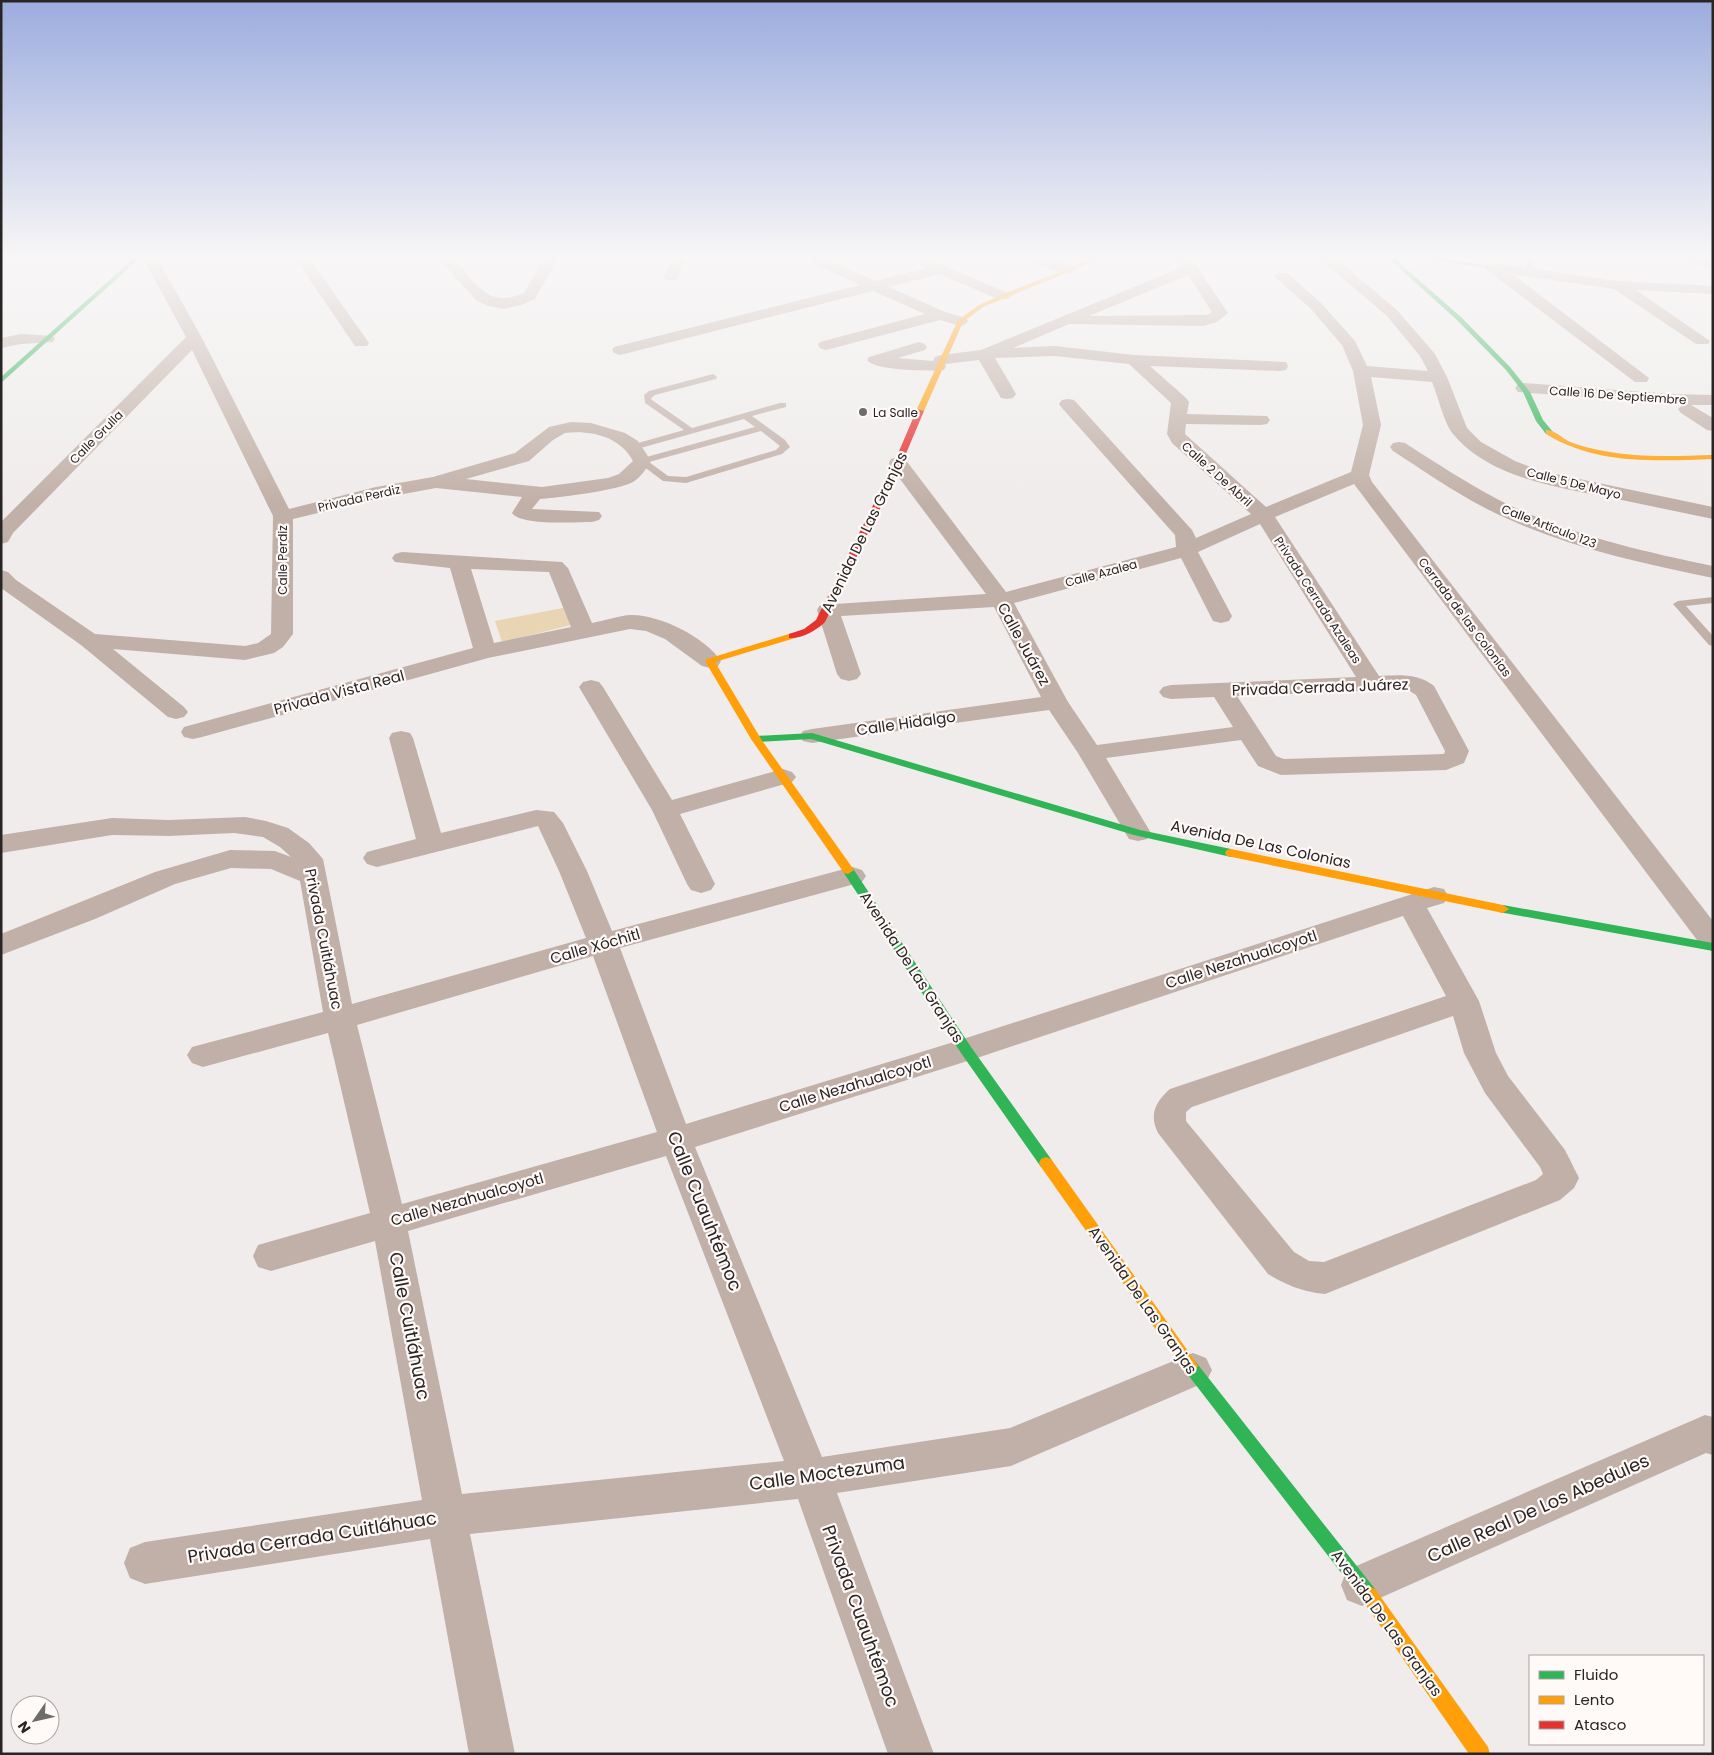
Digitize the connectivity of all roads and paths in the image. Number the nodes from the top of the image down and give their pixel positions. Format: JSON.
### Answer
{"nodes":[{"id":1,"x":17,"y":340,"type":"edge"},
{"id":2,"x":20,"y":340,"type":"edge"},
{"id":3,"x":46,"y":340,"type":"edge"},
{"id":4,"x":192,"y":340,"type":"edge"},
{"id":5,"x":195,"y":340,"type":"edge"},
{"id":6,"x":359,"y":340,"type":"edge"},
{"id":7,"x":660,"y":340,"type":"edge"},
{"id":8,"x":845,"y":340,"type":"edge"},
{"id":9,"x":951,"y":340,"type":"edge"},
{"id":10,"x":1017,"y":340,"type":"edge"},
{"id":11,"x":1345,"y":340,"type":"edge"},
{"id":12,"x":1414,"y":340,"type":"edge"},
{"id":13,"x":1480,"y":340,"type":"edge"},
{"id":14,"x":1590,"y":340,"type":"edge"},
{"id":15,"x":1,"y":343,"type":"edge"},
{"id":16,"x":361,"y":343,"type":"dead end"},
{"id":17,"x":826,"y":345,"type":"dead end"},
{"id":18,"x":919,"y":347,"type":"dead end"},
{"id":19,"x":620,"y":350,"type":"dead end"},
{"id":20,"x":984,"y":354,"type":"junction"},
{"id":21,"x":1,"y":357,"type":"edge"},
{"id":22,"x":25,"y":359,"type":"junction"},
{"id":23,"x":1134,"y":360,"type":"junction"},
{"id":24,"x":939,"y":363,"type":"junction"},
{"id":25,"x":1280,"y":366,"type":"dead end"},
{"id":26,"x":1361,"y":371,"type":"junction"},
{"id":27,"x":713,"y":376,"type":"dead end"},
{"id":28,"x":1439,"y":377,"type":"junction"},
{"id":29,"x":1641,"y":378,"type":"dead end"},
{"id":30,"x":1,"y":381,"type":"edge"},
{"id":31,"x":1524,"y":388,"type":"junction"},
{"id":32,"x":1007,"y":394,"type":"dead end"},
{"id":33,"x":1713,"y":400,"type":"edge"},
{"id":34,"x":1068,"y":404,"type":"dead end"},
{"id":35,"x":783,"y":405,"type":"dead end"},
{"id":36,"x":1186,"y":408,"type":"junction"},
{"id":37,"x":1687,"y":409,"type":"dead end"},
{"id":38,"x":746,"y":416,"type":"junction"},
{"id":39,"x":1261,"y":420,"type":"dead end"},
{"id":40,"x":1713,"y":426,"type":"edge"},
{"id":41,"x":762,"y":428,"type":"junction"},
{"id":42,"x":691,"y":431,"type":"junction"},
{"id":43,"x":1399,"y":447,"type":"dead end"},
{"id":44,"x":638,"y":454,"type":"junction"},
{"id":45,"x":1713,"y":457,"type":"edge"},
{"id":46,"x":898,"y":463,"type":"junction"},
{"id":47,"x":497,"y":465,"type":"junction"},
{"id":48,"x":1360,"y":475,"type":"junction"},
{"id":49,"x":436,"y":482,"type":"junction"},
{"id":50,"x":504,"y":488,"type":"junction"},
{"id":51,"x":534,"y":493,"type":"junction"},
{"id":52,"x":1713,"y":513,"type":"edge"},
{"id":53,"x":1264,"y":515,"type":"junction"},
{"id":54,"x":283,"y":516,"type":"junction"},
{"id":55,"x":592,"y":516,"type":"dead end"},
{"id":56,"x":1,"y":538,"type":"edge"},
{"id":57,"x":1187,"y":550,"type":"junction"},
{"id":58,"x":402,"y":558,"type":"dead end"},
{"id":59,"x":459,"y":562,"type":"junction"},
{"id":60,"x":1713,"y":572,"type":"edge"},
{"id":61,"x":1,"y":576,"type":"edge"},
{"id":62,"x":1001,"y":600,"type":"junction"},
{"id":63,"x":1713,"y":600,"type":"edge"},
{"id":64,"x":828,"y":610,"type":"junction"},
{"id":65,"x":1221,"y":616,"type":"dead end"},
{"id":66,"x":584,"y":631,"type":"junction"},
{"id":67,"x":89,"y":640,"type":"junction"},
{"id":68,"x":1713,"y":643,"type":"edge"},
{"id":69,"x":168,"y":647,"type":"junction"},
{"id":70,"x":485,"y":652,"type":"junction"},
{"id":71,"x":710,"y":661,"type":"junction"},
{"id":72,"x":122,"y":668,"type":"junction"},
{"id":73,"x":849,"y":674,"type":"dead end"},
{"id":74,"x":1372,"y":684,"type":"junction"},
{"id":75,"x":591,"y":687,"type":"dead end"},
{"id":76,"x":1221,"y":690,"type":"junction"},
{"id":77,"x":1171,"y":692,"type":"dead end"},
{"id":78,"x":1056,"y":702,"type":"junction"},
{"id":79,"x":176,"y":712,"type":"dead end"},
{"id":80,"x":193,"y":732,"type":"dead end"},
{"id":81,"x":1248,"y":732,"type":"junction"},
{"id":82,"x":812,"y":736,"type":"junction"},
{"id":83,"x":401,"y":738,"type":"dead end"},
{"id":84,"x":756,"y":739,"type":"junction"},
{"id":85,"x":1090,"y":753,"type":"junction"},
{"id":86,"x":783,"y":777,"type":"junction"},
{"id":87,"x":665,"y":810,"type":"junction"},
{"id":88,"x":1138,"y":834,"type":"junction"},
{"id":89,"x":1,"y":844,"type":"edge"},
{"id":90,"x":431,"y":844,"type":"junction"},
{"id":91,"x":377,"y":858,"type":"dead end"},
{"id":92,"x":310,"y":867,"type":"junction"},
{"id":93,"x":852,"y":876,"type":"junction"},
{"id":94,"x":701,"y":884,"type":"dead end"},
{"id":95,"x":1422,"y":900,"type":"junction"},
{"id":96,"x":1713,"y":941,"type":"edge"},
{"id":97,"x":603,"y":944,"type":"junction"},
{"id":98,"x":1,"y":945,"type":"edge"},
{"id":99,"x":1713,"y":947,"type":"edge"},
{"id":100,"x":1464,"y":1001,"type":"junction"},
{"id":101,"x":340,"y":1019,"type":"junction"},
{"id":102,"x":966,"y":1050,"type":"junction"},
{"id":103,"x":203,"y":1055,"type":"dead end"},
{"id":104,"x":676,"y":1140,"type":"junction"},
{"id":105,"x":389,"y":1221,"type":"junction"},
{"id":106,"x":271,"y":1256,"type":"dead end"},
{"id":107,"x":1193,"y":1370,"type":"junction"},
{"id":108,"x":1713,"y":1436,"type":"edge"},
{"id":109,"x":810,"y":1478,"type":"junction"},
{"id":110,"x":447,"y":1516,"type":"junction"},
{"id":111,"x":145,"y":1563,"type":"dead end"},
{"id":112,"x":1362,"y":1585,"type":"junction"},
{"id":113,"x":492,"y":1754,"type":"edge"},
{"id":114,"x":910,"y":1754,"type":"edge"},
{"id":115,"x":1481,"y":1754,"type":"edge"}],
"edges":[{"from":1,"to":15,"type":"street"},
{"from":2,"to":21,"type":"street"},
{"from":3,"to":22,"type":"street"},
{"from":4,"to":56,"type":"street","name":"Calle Grulla"},
{"from":5,"to":54,"type":"street","name":"Calle Perdiz"},
{"from":6,"to":16,"type":"street"},
{"from":7,"to":19,"type":"street"},
{"from":8,"to":17,"type":"street"},
{"from":9,"to":24,"type":"street","name":"Avenida De Las Granjas"},
{"from":10,"to":20,"type":"street"},
{"from":11,"to":26,"type":"street"},
{"from":12,"to":28,"type":"street","name":"Calle 5 De Mayo"},
{"from":13,"to":31,"type":"street"},
{"from":14,"to":29,"type":"street"},
{"from":18,"to":24,"type":"street"},
{"from":20,"to":23,"type":"street"},
{"from":20,"to":24,"type":"street"},
{"from":20,"to":32,"type":"street"},
{"from":21,"to":22,"type":"street"},
{"from":22,"to":30,"type":"street"},
{"from":23,"to":25,"type":"street"},
{"from":23,"to":36,"type":"street"},
{"from":24,"to":46,"type":"street","name":"Avenida De Las Granjas"},
{"from":26,"to":28,"type":"street"},
{"from":26,"to":48,"type":"street"},
{"from":27,"to":42,"type":"lane"},
{"from":28,"to":52,"type":"street","name":"Calle 5 De Mayo"},
{"from":31,"to":33,"type":"street","name":"Calle 16 De Septiembre"},
{"from":31,"to":45,"type":"street"},
{"from":34,"to":57,"type":"street"},
{"from":35,"to":38,"type":"lane"},
{"from":36,"to":39,"type":"street"},
{"from":36,"to":53,"type":"street","name":"Calle 2 De Abril"},
{"from":37,"to":40,"type":"street"},
{"from":38,"to":41,"type":"lane"},
{"from":38,"to":42,"type":"lane"},
{"from":41,"to":44,"type":"lane"},
{"from":41,"to":44,"type":"lane"},
{"from":42,"to":44,"type":"lane"},
{"from":43,"to":60,"type":"street","name":"Calle Artículo 123"},
{"from":44,"to":47,"type":"street","name":"Privada Perdiz"},
{"from":44,"to":51,"type":"street","name":"Privada Perdiz"},
{"from":46,"to":62,"type":"street","name":"Calle Juárez"},
{"from":46,"to":64,"type":"street","name":"Avenida De Las Granjas"},
{"from":47,"to":49,"type":"street","name":"Privada Perdiz"},
{"from":47,"to":50,"type":"street"},
{"from":48,"to":53,"type":"street","name":"Calle Azalea"},
{"from":48,"to":96,"type":"street","name":"Cerrada de las Colonias"},
{"from":49,"to":50,"type":"street","name":"Privada Perdiz"},
{"from":49,"to":54,"type":"street","name":"Privada Perdiz"},
{"from":50,"to":51,"type":"street","name":"Privada Perdiz"},
{"from":51,"to":55,"type":"street"},
{"from":53,"to":57,"type":"street","name":"Calle Azalea"},
{"from":53,"to":74,"type":"street","name":"Privada Cerrada Azaleas"},
{"from":54,"to":69,"type":"street","name":"Calle Perdiz"},
{"from":57,"to":62,"type":"street","name":"Calle Azalea"},
{"from":57,"to":65,"type":"street"},
{"from":58,"to":59,"type":"street"},
{"from":59,"to":66,"type":"street"},
{"from":59,"to":70,"type":"street"},
{"from":61,"to":67,"type":"street"},
{"from":62,"to":64,"type":"street","name":"Calle Azalea"},
{"from":62,"to":78,"type":"street","name":"Calle Juárez"},
{"from":63,"to":68,"type":"lane"},
{"from":64,"to":71,"type":"street","name":"Avenida De Las Granjas"},
{"from":64,"to":73,"type":"street"},
{"from":66,"to":70,"type":"street","name":"Privada Vista Real"},
{"from":66,"to":71,"type":"street","name":"Privada Vista Real"},
{"from":67,"to":69,"type":"street","name":"Calle Perdiz"},
{"from":67,"to":72,"type":"street"},
{"from":69,"to":72,"type":"street"},
{"from":70,"to":80,"type":"street","name":"Privada Vista Real"},
{"from":71,"to":84,"type":"street","name":"Avenida De Las Granjas"},
{"from":72,"to":79,"type":"street"},
{"from":74,"to":76,"type":"street","name":"Privada Cerrada Juárez"},
{"from":74,"to":81,"type":"street","name":"Privada Cerrada Juárez"},
{"from":75,"to":87,"type":"street"},
{"from":76,"to":77,"type":"street","name":"Privada Cerrada Juárez"},
{"from":76,"to":81,"type":"street","name":"Privada Cerrada Juárez"},
{"from":78,"to":82,"type":"street","name":"Calle Hidalgo"},
{"from":78,"to":85,"type":"street","name":"Calle Juárez"},
{"from":81,"to":85,"type":"street"},
{"from":82,"to":84,"type":"street","name":"Calle Hidalgo"},
{"from":82,"to":88,"type":"street","name":"Avenida De Las Colonias"},
{"from":83,"to":90,"type":"street"},
{"from":84,"to":86,"type":"street","name":"Avenida De Las Granjas"},
{"from":85,"to":88,"type":"street","name":"Calle Juárez"},
{"from":86,"to":87,"type":"street"},
{"from":86,"to":93,"type":"street","name":"Avenida De Las Granjas"},
{"from":87,"to":94,"type":"street"},
{"from":88,"to":95,"type":"street","name":"Avenida De Las Colonias"},
{"from":89,"to":92,"type":"street"},
{"from":90,"to":91,"type":"street"},
{"from":90,"to":97,"type":"street"},
{"from":92,"to":98,"type":"street"},
{"from":92,"to":101,"type":"street","name":"Privada Cuitláhuac"},
{"from":93,"to":97,"type":"street","name":"Calle Xóchitl"},
{"from":93,"to":102,"type":"street","name":"Avenida De Las Granjas"},
{"from":95,"to":99,"type":"street","name":"Avenida De Las Colonias"},
{"from":95,"to":100,"type":"street"},
{"from":95,"to":102,"type":"street","name":"Calle Nezahualcoyotl"},
{"from":97,"to":101,"type":"street","name":"Calle Xóchitl"},
{"from":97,"to":104,"type":"street","name":"Calle Cuauhtémoc"},
{"from":100,"to":100,"type":"street"},
{"from":101,"to":103,"type":"street","name":"Calle Xóchitl"},
{"from":101,"to":105,"type":"street","name":"Calle Cuitláhuac"},
{"from":102,"to":104,"type":"street","name":"Calle Nezahualcoyotl"},
{"from":102,"to":107,"type":"street","name":"Avenida De Las Granjas"},
{"from":104,"to":105,"type":"street","name":"Calle Nezahualcoyotl"},
{"from":104,"to":109,"type":"street","name":"Calle Cuauhtémoc"},
{"from":105,"to":106,"type":"street","name":"Calle Nezahualcoyotl"},
{"from":105,"to":110,"type":"street","name":"Calle Cuitláhuac"},
{"from":107,"to":109,"type":"street","name":"Calle Moctezuma"},
{"from":107,"to":112,"type":"street","name":"Avenida De Las Granjas"},
{"from":108,"to":112,"type":"street","name":"Calle Real De Los Abedules"},
{"from":109,"to":110,"type":"street","name":"Calle Moctezuma"},
{"from":109,"to":114,"type":"street","name":"Privada Cuauhtémoc"},
{"from":110,"to":111,"type":"street","name":"Privada Cerrada Cuitláhuac"},
{"from":110,"to":113,"type":"street","name":"Privada Cerrada Cuitláhuac"},
{"from":112,"to":115,"type":"street","name":"Avenida De Las Granjas"}]}
